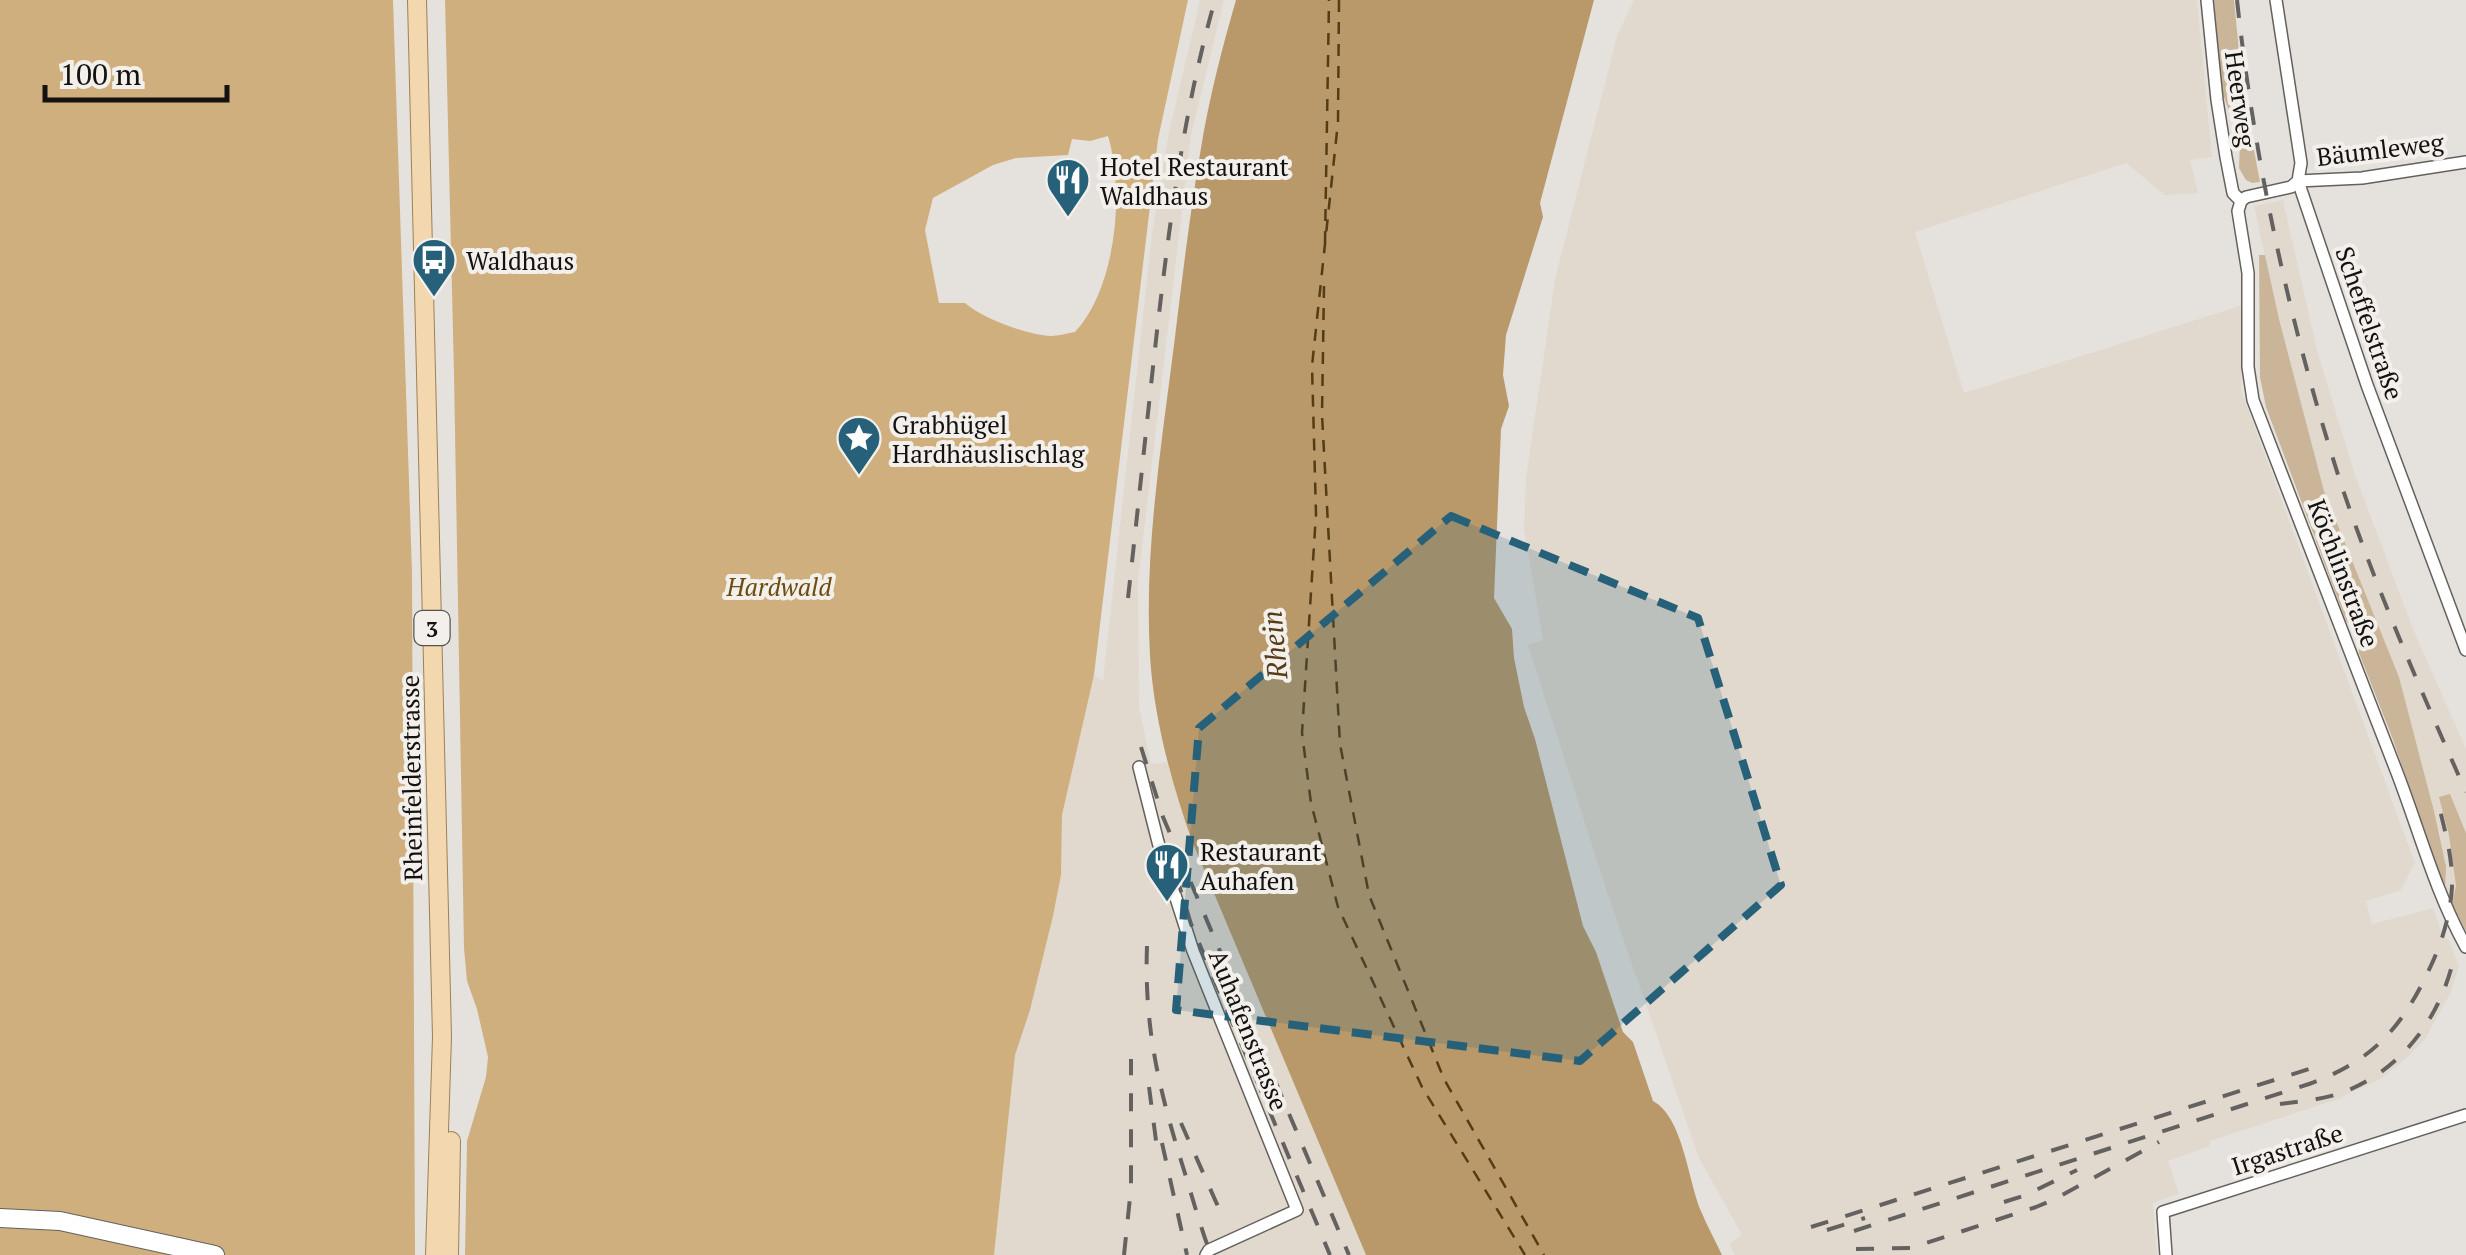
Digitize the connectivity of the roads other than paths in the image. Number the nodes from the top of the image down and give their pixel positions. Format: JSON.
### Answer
{"nodes":[{"id":1,"x":417,"y":0,"type":"edge"},
{"id":2,"x":426,"y":0,"type":"edge"},
{"id":3,"x":2207,"y":0,"type":"edge"},
{"id":4,"x":2276,"y":0,"type":"edge"},
{"id":5,"x":2466,"y":162,"type":"edge"},
{"id":6,"x":2298,"y":181,"type":"junction"},
{"id":7,"x":2243,"y":199,"type":"junction"},
{"id":8,"x":2466,"y":650,"type":"edge"},
{"id":9,"x":1139,"y":766,"type":"dead end"},
{"id":10,"x":2466,"y":948,"type":"edge"},
{"id":11,"x":2466,"y":1115,"type":"edge"},
{"id":12,"x":0,"y":1218,"type":"edge"},
{"id":13,"x":215,"y":1255,"type":"edge"},
{"id":14,"x":435,"y":1255,"type":"edge"},
{"id":15,"x":449,"y":1255,"type":"edge"},
{"id":16,"x":1206,"y":1255,"type":"edge"},
{"id":17,"x":2166,"y":1255,"type":"edge"}],
"edges":[{"from":1,"to":14,"type":"main road","name":"Rheinfelderstrasse","number":"3"},
{"from":2,"to":15,"type":"main road","name":"Rheinfelderstrasse","number":"3"},
{"from":3,"to":7,"type":"street","name":"Heerweg"},
{"from":4,"to":6,"type":"street","name":"Scheffelstraße"},
{"from":5,"to":6,"type":"street","name":"Bäumleweg"},
{"from":6,"to":7,"type":"street"},
{"from":6,"to":8,"type":"street","name":"Scheffelstraße"},
{"from":7,"to":10,"type":"street","name":"Köchlinstraße"},
{"from":9,"to":16,"type":"street","name":"Auhafenstrasse"},
{"from":11,"to":17,"type":"street","name":"Irgastraße"},
{"from":12,"to":13,"type":"street"}]}
